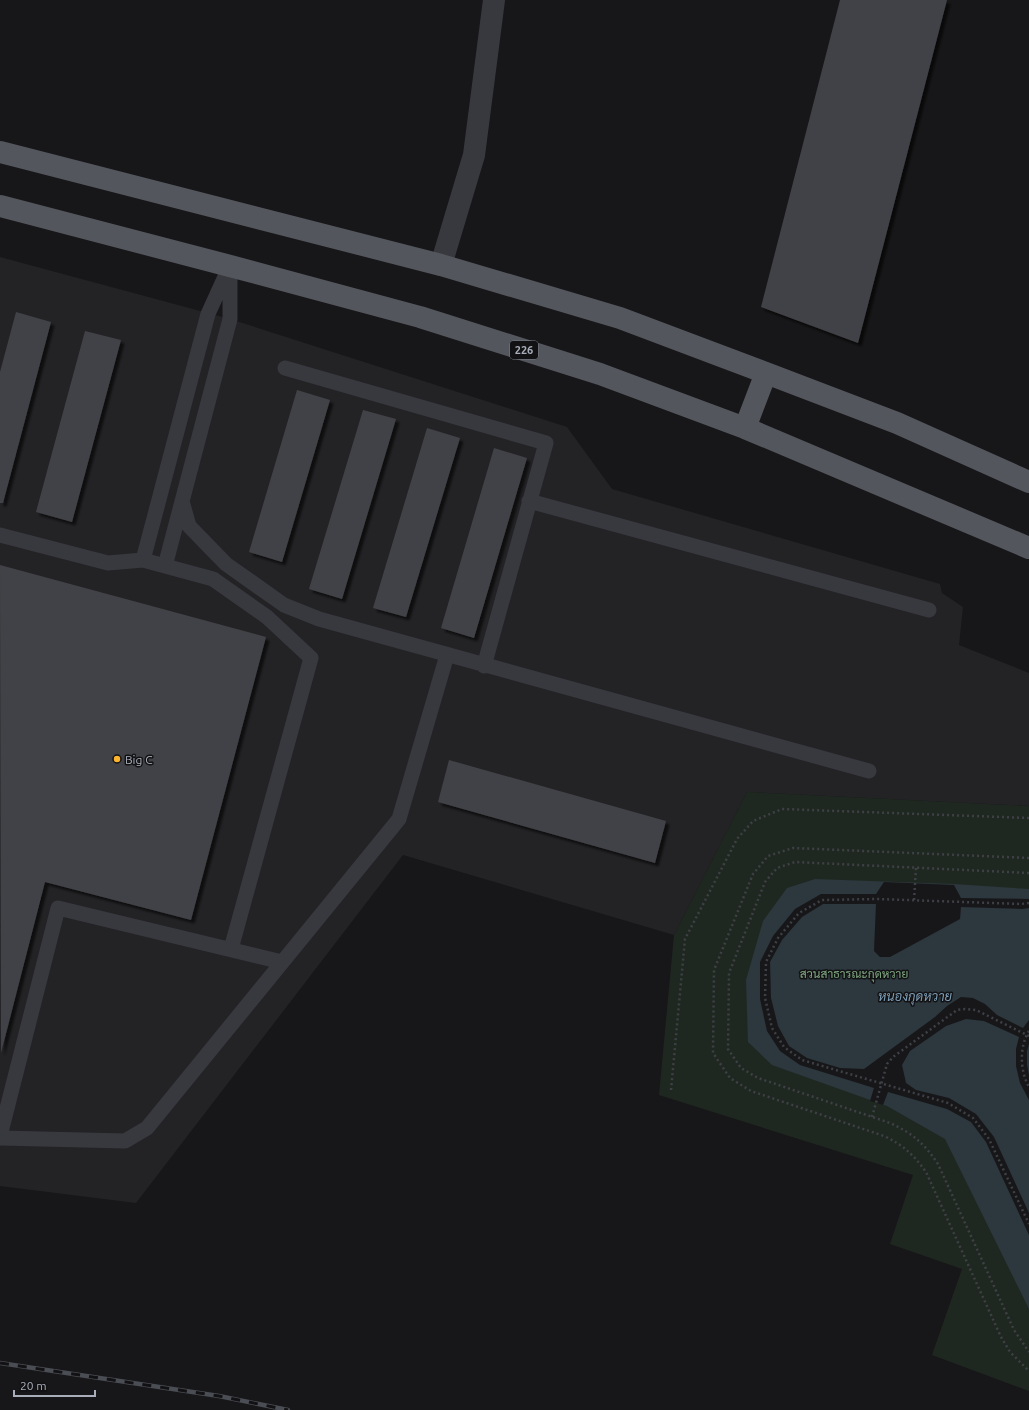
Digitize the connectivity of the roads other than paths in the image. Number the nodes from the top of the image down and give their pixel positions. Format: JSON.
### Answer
{"nodes":[{"id":1,"x":494,"y":0,"type":"edge"},
{"id":2,"x":0,"y":152,"type":"edge"},
{"id":3,"x":0,"y":206,"type":"edge"},
{"id":4,"x":441,"y":265,"type":"junction"},
{"id":5,"x":230,"y":266,"type":"junction"},
{"id":6,"x":285,"y":368,"type":"dead end"},
{"id":7,"x":766,"y":373,"type":"junction"},
{"id":8,"x":745,"y":428,"type":"junction"},
{"id":9,"x":1029,"y":482,"type":"edge"},
{"id":10,"x":182,"y":501,"type":"junction"},
{"id":11,"x":530,"y":501,"type":"junction"},
{"id":12,"x":0,"y":535,"type":"edge"},
{"id":13,"x":1029,"y":548,"type":"edge"},
{"id":14,"x":143,"y":560,"type":"junction"},
{"id":15,"x":226,"y":564,"type":"junction"},
{"id":16,"x":165,"y":566,"type":"junction"},
{"id":17,"x":213,"y":579,"type":"junction"},
{"id":18,"x":929,"y":610,"type":"dead end"},
{"id":19,"x":447,"y":655,"type":"junction"},
{"id":20,"x":484,"y":666,"type":"junction"},
{"id":21,"x":869,"y":771,"type":"dead end"},
{"id":22,"x":231,"y":949,"type":"junction"},
{"id":23,"x":282,"y":962,"type":"junction"},
{"id":24,"x":0,"y":1137,"type":"edge"}],
"edges":[{"from":1,"to":4,"type":"street"},
{"from":2,"to":4,"type":"main road"},
{"from":3,"to":5,"type":"main road","number":"226"},
{"from":4,"to":7,"type":"main road"},
{"from":5,"to":8,"type":"main road","number":"226"},
{"from":5,"to":10,"type":"lane"},
{"from":5,"to":14,"type":"lane"},
{"from":6,"to":11,"type":"lane"},
{"from":7,"to":8,"type":"main road"},
{"from":7,"to":9,"type":"main road"},
{"from":8,"to":13,"type":"main road","number":"226"},
{"from":10,"to":15,"type":"lane"},
{"from":10,"to":16,"type":"lane"},
{"from":11,"to":18,"type":"lane"},
{"from":11,"to":20,"type":"lane"},
{"from":12,"to":14,"type":"lane"},
{"from":14,"to":16,"type":"lane"},
{"from":15,"to":17,"type":"lane"},
{"from":15,"to":19,"type":"lane"},
{"from":16,"to":17,"type":"lane"},
{"from":17,"to":22,"type":"lane"},
{"from":19,"to":20,"type":"lane"},
{"from":19,"to":23,"type":"lane"},
{"from":20,"to":21,"type":"lane"},
{"from":22,"to":23,"type":"lane"},
{"from":22,"to":24,"type":"lane"},
{"from":23,"to":24,"type":"lane"}]}
